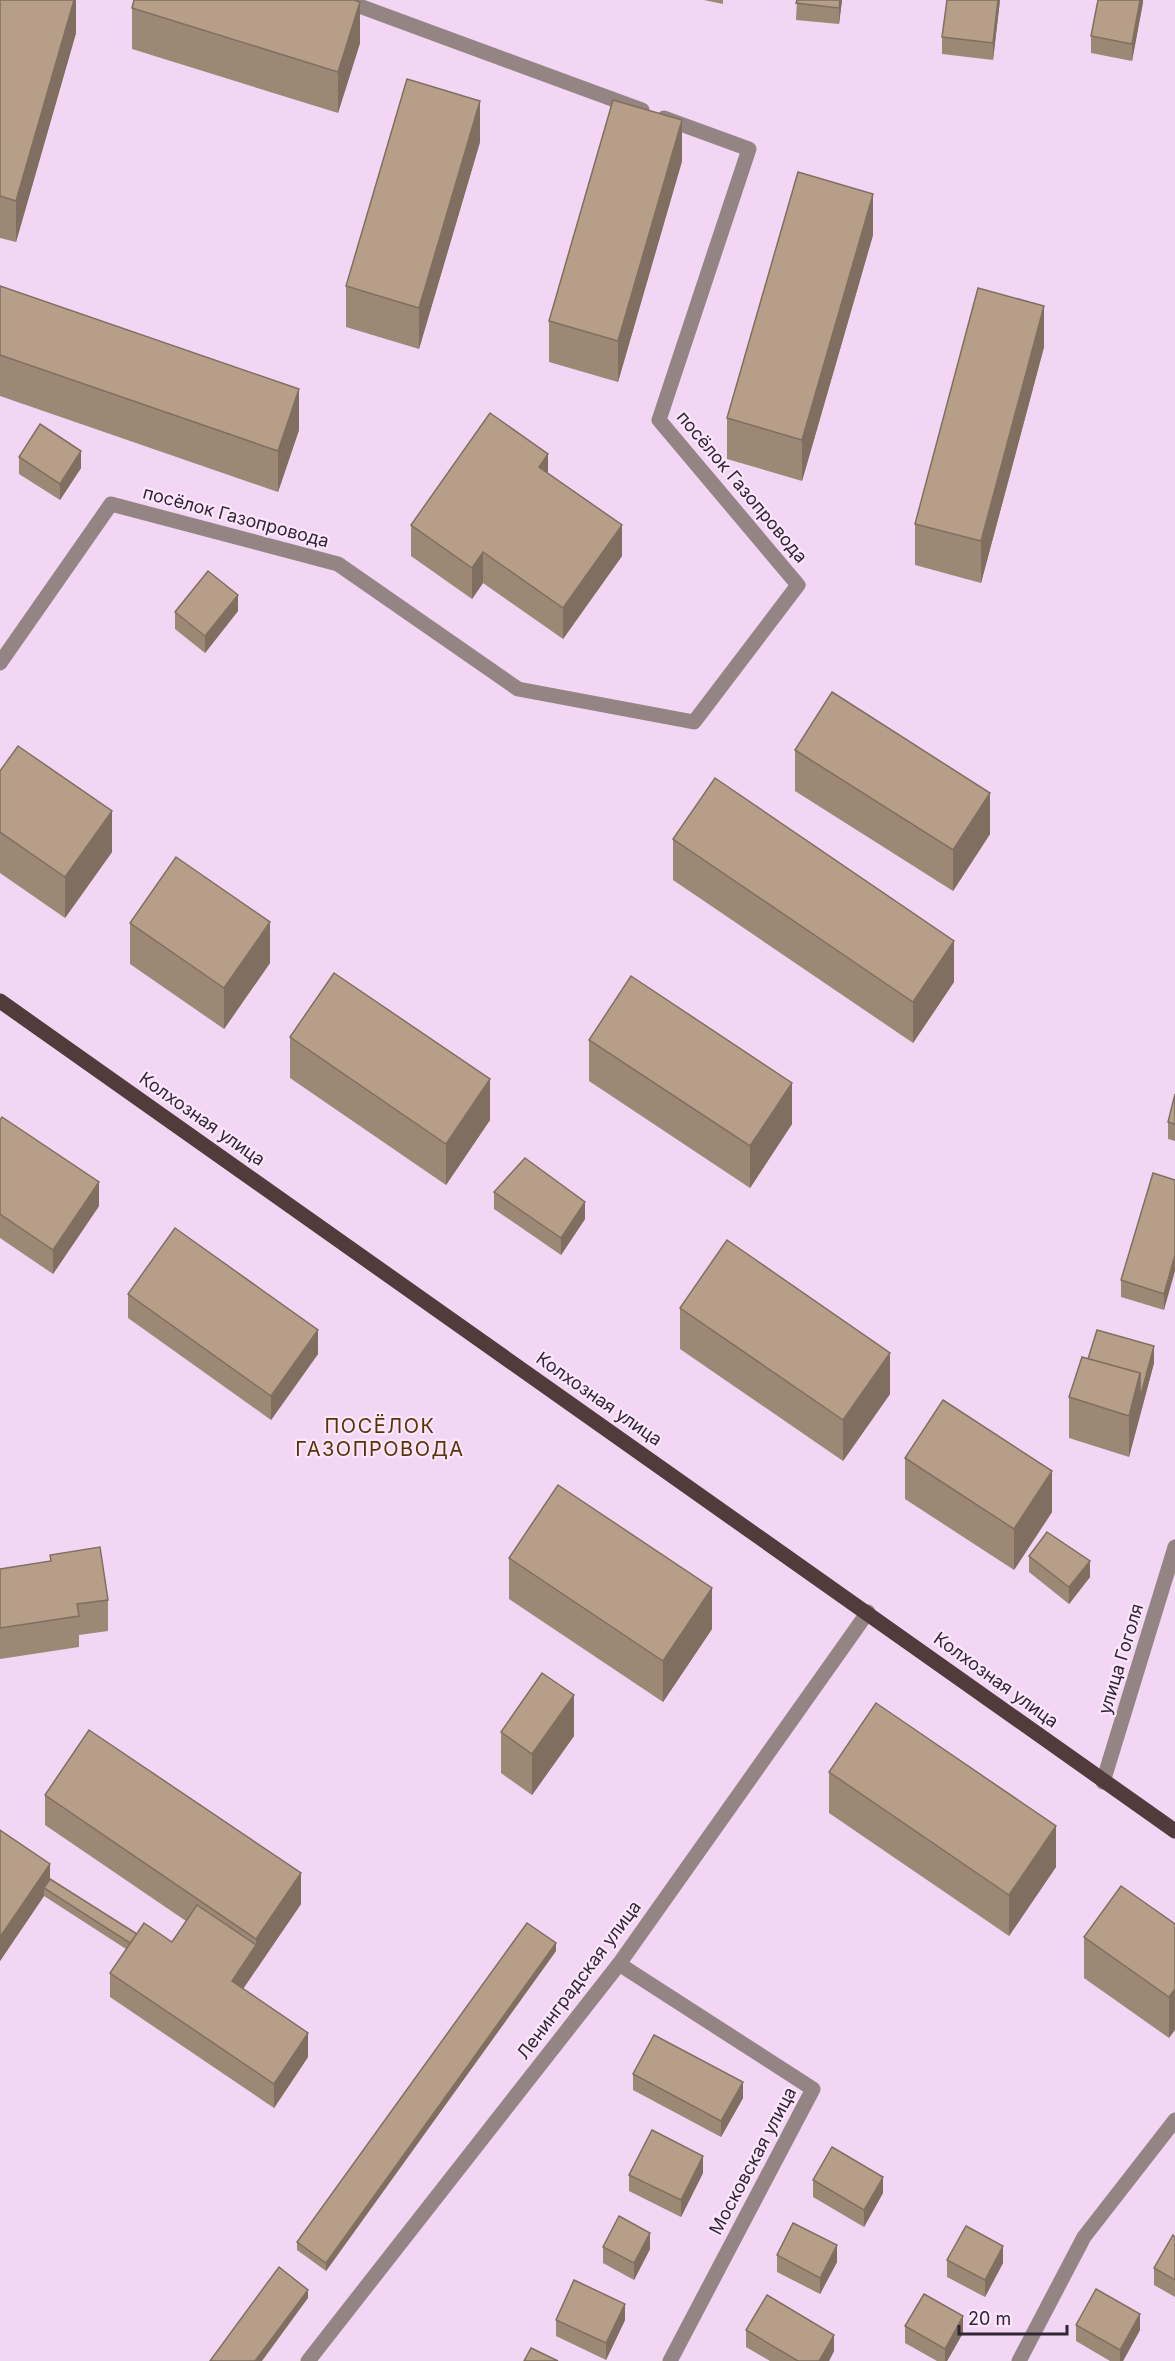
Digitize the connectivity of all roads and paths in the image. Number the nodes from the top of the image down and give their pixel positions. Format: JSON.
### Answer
{"nodes":[{"id":1,"x":343,"y":0,"type":"edge"},
{"id":2,"x":0,"y":663,"type":"edge"},
{"id":3,"x":0,"y":1001,"type":"edge"},
{"id":4,"x":1175,"y":1547,"type":"edge"},
{"id":5,"x":868,"y":1612,"type":"junction"},
{"id":6,"x":1103,"y":1782,"type":"junction"},
{"id":7,"x":1175,"y":1831,"type":"edge"},
{"id":8,"x":619,"y":1964,"type":"junction"},
{"id":9,"x":1175,"y":2120,"type":"edge"},
{"id":10,"x":308,"y":2361,"type":"edge"},
{"id":11,"x":670,"y":2361,"type":"edge"},
{"id":12,"x":1019,"y":2361,"type":"edge"}],
"edges":[{"from":1,"to":2,"type":"street","name":"посёлок Газопровода"},
{"from":3,"to":5,"type":"main road","name":"Колхозная улица"},
{"from":4,"to":6,"type":"street","name":"улица Гоголя"},
{"from":5,"to":6,"type":"main road","name":"Колхозная улица"},
{"from":5,"to":8,"type":"street","name":"Ленинградская улица"},
{"from":6,"to":7,"type":"main road","name":"Колхозная улица"},
{"from":8,"to":10,"type":"street","name":"Ленинградская улица"},
{"from":8,"to":11,"type":"street","name":"Московская улица"},
{"from":9,"to":12,"type":"street"}]}
